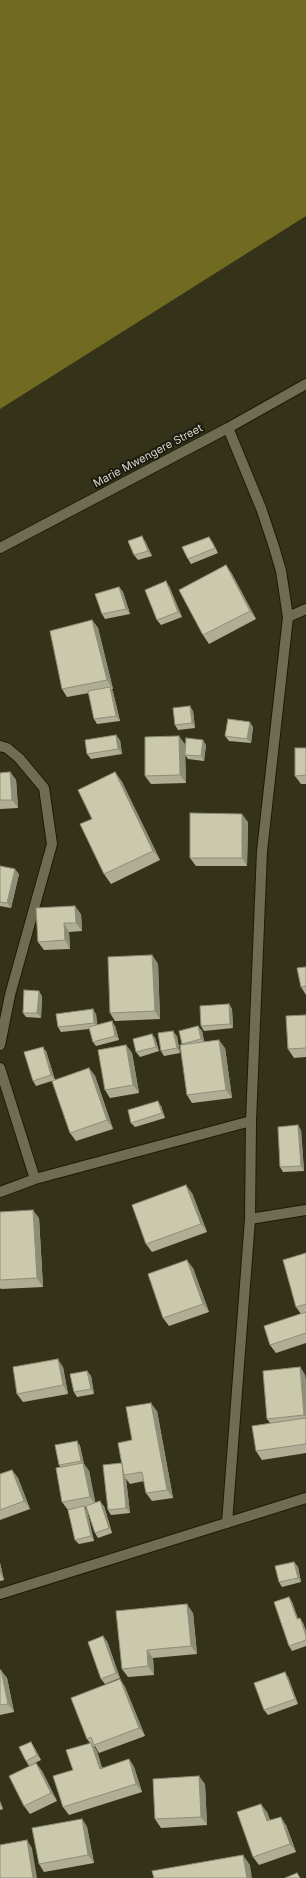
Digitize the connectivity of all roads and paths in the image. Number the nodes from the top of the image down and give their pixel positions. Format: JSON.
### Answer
{"nodes":[{"id":1,"x":306,"y":384,"type":"edge"},
{"id":2,"x":228,"y":428,"type":"junction"},
{"id":3,"x":0,"y":548,"type":"edge"},
{"id":4,"x":306,"y":608,"type":"edge"},
{"id":5,"x":288,"y":618,"type":"junction"},
{"id":6,"x":0,"y":746,"type":"edge"},
{"id":7,"x":0,"y":1045,"type":"edge"},
{"id":8,"x":0,"y":1068,"type":"edge"},
{"id":9,"x":251,"y":1121,"type":"junction"},
{"id":10,"x":35,"y":1180,"type":"junction"},
{"id":11,"x":0,"y":1192,"type":"edge"},
{"id":12,"x":306,"y":1210,"type":"edge"},
{"id":13,"x":250,"y":1218,"type":"junction"},
{"id":14,"x":306,"y":1498,"type":"edge"},
{"id":15,"x":227,"y":1523,"type":"junction"},
{"id":16,"x":0,"y":1594,"type":"edge"}],
"edges":[{"from":1,"to":2,"type":"street","name":"Marie Mwengere Street"},
{"from":2,"to":3,"type":"street","name":"Marie Mwengere Street"},
{"from":2,"to":5,"type":"street"},
{"from":4,"to":5,"type":"street"},
{"from":5,"to":9,"type":"street"},
{"from":6,"to":7,"type":"street"},
{"from":8,"to":10,"type":"street"},
{"from":9,"to":10,"type":"street"},
{"from":9,"to":13,"type":"street"},
{"from":10,"to":11,"type":"street"},
{"from":12,"to":13,"type":"street"},
{"from":13,"to":15,"type":"street"},
{"from":14,"to":15,"type":"street"},
{"from":15,"to":16,"type":"street"}]}
